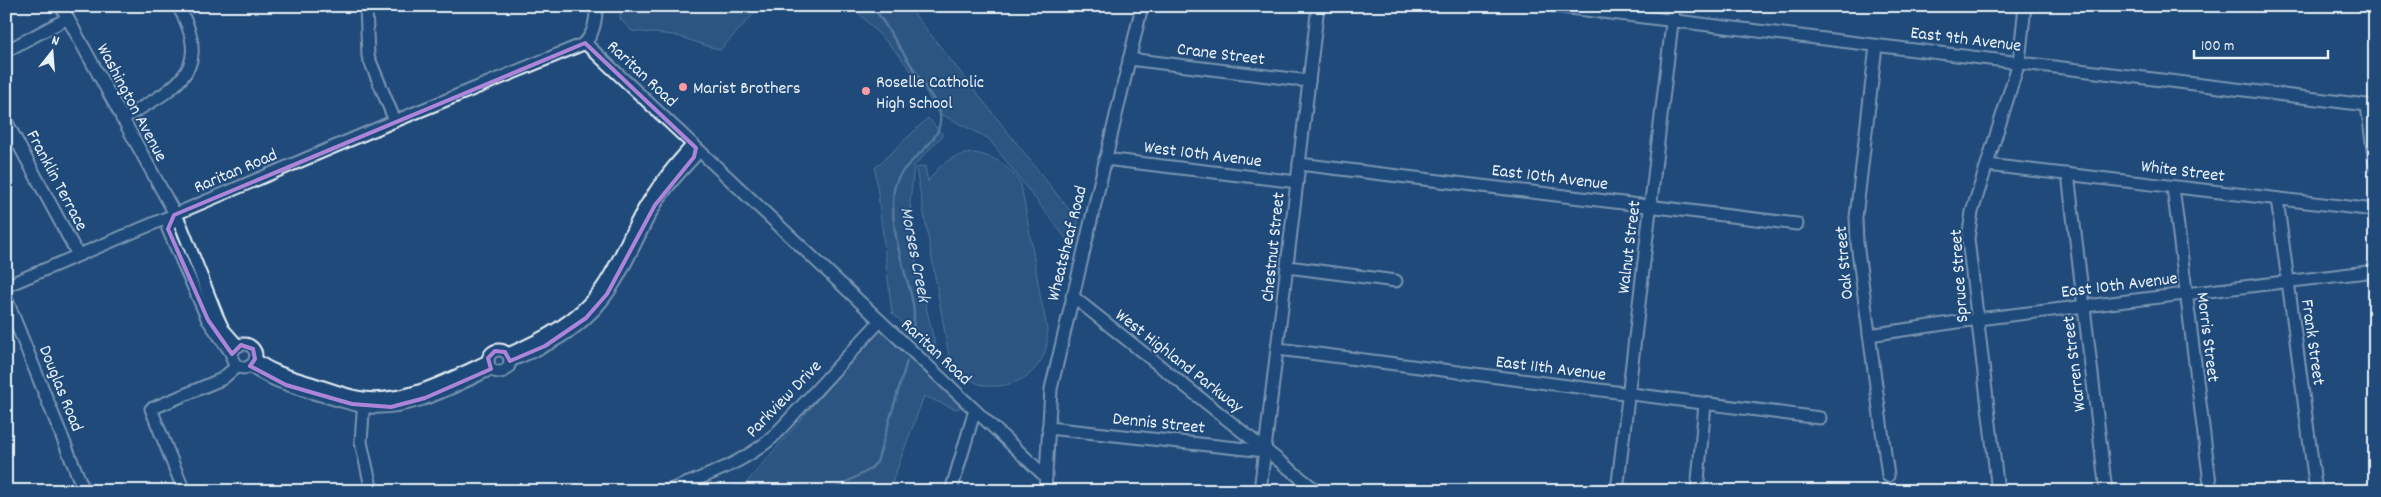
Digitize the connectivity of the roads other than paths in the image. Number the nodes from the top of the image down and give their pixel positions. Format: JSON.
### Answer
{"nodes":[{"id":1,"x":62,"y":6,"type":"edge"},
{"id":2,"x":178,"y":6,"type":"edge"},
{"id":3,"x":366,"y":6,"type":"edge"},
{"id":4,"x":597,"y":6,"type":"edge"},
{"id":5,"x":1142,"y":6,"type":"edge"},
{"id":6,"x":1318,"y":6,"type":"edge"},
{"id":7,"x":1553,"y":6,"type":"edge"},
{"id":8,"x":1674,"y":6,"type":"edge"},
{"id":9,"x":2025,"y":6,"type":"edge"},
{"id":10,"x":68,"y":18,"type":"junction"},
{"id":11,"x":1672,"y":21,"type":"junction"},
{"id":12,"x":585,"y":43,"type":"junction"},
{"id":13,"x":1876,"y":46,"type":"junction"},
{"id":14,"x":6,"y":51,"type":"edge"},
{"id":15,"x":1129,"y":59,"type":"junction"},
{"id":16,"x":2019,"y":62,"type":"junction"},
{"id":17,"x":1309,"y":81,"type":"junction"},
{"id":18,"x":2371,"y":105,"type":"edge"},
{"id":19,"x":122,"y":118,"type":"junction"},
{"id":20,"x":6,"y":121,"type":"edge"},
{"id":21,"x":395,"y":121,"type":"junction"},
{"id":22,"x":696,"y":148,"type":"junction"},
{"id":23,"x":1105,"y":159,"type":"junction"},
{"id":24,"x":1299,"y":164,"type":"junction"},
{"id":25,"x":2375,"y":164,"type":"edge"},
{"id":26,"x":1987,"y":165,"type":"junction"},
{"id":27,"x":2068,"y":174,"type":"junction"},
{"id":28,"x":1297,"y":182,"type":"junction"},
{"id":29,"x":2173,"y":187,"type":"junction"},
{"id":30,"x":2277,"y":199,"type":"junction"},
{"id":31,"x":1650,"y":206,"type":"junction"},
{"id":32,"x":2375,"y":210,"type":"edge"},
{"id":33,"x":174,"y":214,"type":"junction"},
{"id":34,"x":1797,"y":224,"type":"dead end"},
{"id":35,"x":78,"y":255,"type":"junction"},
{"id":36,"x":1288,"y":267,"type":"junction"},
{"id":37,"x":2375,"y":271,"type":"edge"},
{"id":38,"x":1396,"y":281,"type":"dead end"},
{"id":39,"x":2288,"y":281,"type":"junction"},
{"id":40,"x":6,"y":286,"type":"edge"},
{"id":41,"x":2186,"y":294,"type":"junction"},
{"id":42,"x":1072,"y":296,"type":"junction"},
{"id":43,"x":6,"y":298,"type":"edge"},
{"id":44,"x":2084,"y":306,"type":"junction"},
{"id":45,"x":1978,"y":319,"type":"junction"},
{"id":46,"x":880,"y":321,"type":"junction"},
{"id":47,"x":1869,"y":335,"type":"junction"},
{"id":48,"x":1278,"y":349,"type":"junction"},
{"id":49,"x":235,"y":350,"type":"junction"},
{"id":50,"x":509,"y":358,"type":"junction"},
{"id":51,"x":253,"y":362,"type":"junction"},
{"id":52,"x":489,"y":365,"type":"junction"},
{"id":53,"x":237,"y":366,"type":"junction"},
{"id":54,"x":1628,"y":394,"type":"junction"},
{"id":55,"x":364,"y":402,"type":"junction"},
{"id":56,"x":1705,"y":404,"type":"junction"},
{"id":57,"x":975,"y":410,"type":"junction"},
{"id":58,"x":1820,"y":418,"type":"dead end"},
{"id":59,"x":1048,"y":428,"type":"junction"},
{"id":60,"x":1266,"y":451,"type":"junction"},
{"id":61,"x":1888,"y":476,"type":"dead end"},
{"id":62,"x":1046,"y":477,"type":"junction"},
{"id":63,"x":84,"y":491,"type":"edge"},
{"id":64,"x":184,"y":491,"type":"edge"},
{"id":65,"x":372,"y":491,"type":"edge"},
{"id":66,"x":668,"y":491,"type":"edge"},
{"id":67,"x":951,"y":491,"type":"edge"},
{"id":68,"x":1046,"y":491,"type":"edge"},
{"id":69,"x":1260,"y":491,"type":"edge"},
{"id":70,"x":1317,"y":491,"type":"edge"},
{"id":71,"x":1617,"y":491,"type":"edge"},
{"id":72,"x":1696,"y":491,"type":"edge"},
{"id":73,"x":1998,"y":491,"type":"edge"},
{"id":74,"x":2106,"y":491,"type":"edge"},
{"id":75,"x":2211,"y":491,"type":"edge"},
{"id":76,"x":2316,"y":491,"type":"edge"}],
"edges":[{"from":1,"to":10,"type":"street","name":"Washington Avenue"},
{"from":2,"to":19,"type":"street"},
{"from":3,"to":21,"type":"street"},
{"from":4,"to":12,"type":"street"},
{"from":5,"to":15,"type":"street","name":"Wheatsheaf Road"},
{"from":6,"to":17,"type":"street","name":"Chestnut Street"},
{"from":7,"to":11,"type":"street","name":"East 9th Avenue"},
{"from":8,"to":11,"type":"street","name":"Walnut Street"},
{"from":9,"to":16,"type":"street","name":"Spruce Street"},
{"from":10,"to":14,"type":"street"},
{"from":10,"to":19,"type":"street","name":"Washington Avenue"},
{"from":11,"to":13,"type":"street","name":"East 9th Avenue"},
{"from":11,"to":31,"type":"street","name":"Walnut Street"},
{"from":12,"to":21,"type":"street","name":"Raritan Road"},
{"from":12,"to":22,"type":"street","name":"Raritan Road"},
{"from":13,"to":16,"type":"street","name":"East 9th Avenue"},
{"from":13,"to":47,"type":"street","name":"Oak Street"},
{"from":15,"to":17,"type":"street","name":"Crane Street"},
{"from":15,"to":23,"type":"street","name":"Wheatsheaf Road"},
{"from":16,"to":18,"type":"street","name":"East 9th Avenue"},
{"from":16,"to":26,"type":"street","name":"Spruce Street"},
{"from":17,"to":24,"type":"street","name":"Chestnut Street"},
{"from":18,"to":25,"type":"street"},
{"from":19,"to":33,"type":"street","name":"Washington Avenue"},
{"from":20,"to":35,"type":"street","name":"Franklin Terrace"},
{"from":21,"to":33,"type":"street","name":"Raritan Road"},
{"from":22,"to":46,"type":"street","name":"Raritan Road"},
{"from":22,"to":50,"type":"street"},
{"from":23,"to":28,"type":"street","name":"West 10th Avenue"},
{"from":23,"to":42,"type":"street","name":"Wheatsheaf Road"},
{"from":24,"to":28,"type":"street","name":"Chestnut Street"},
{"from":24,"to":31,"type":"street","name":"East 10th Avenue"},
{"from":26,"to":27,"type":"street","name":"White Street"},
{"from":26,"to":45,"type":"street","name":"Spruce Street"},
{"from":27,"to":29,"type":"street","name":"White Street"},
{"from":27,"to":44,"type":"street","name":"Warren Street"},
{"from":28,"to":36,"type":"street","name":"Chestnut Street"},
{"from":29,"to":30,"type":"street","name":"White Street"},
{"from":29,"to":41,"type":"street","name":"Morris Street"},
{"from":30,"to":32,"type":"street","name":"White Street"},
{"from":30,"to":39,"type":"street","name":"Frank Street"},
{"from":31,"to":34,"type":"street","name":"East 10th Avenue"},
{"from":31,"to":54,"type":"street","name":"Walnut Street"},
{"from":33,"to":35,"type":"street","name":"Raritan Road"},
{"from":33,"to":49,"type":"street","name":"Washington Avenue"},
{"from":35,"to":40,"type":"street","name":"Raritan Road"},
{"from":36,"to":38,"type":"street"},
{"from":36,"to":48,"type":"street","name":"Chestnut Street"},
{"from":37,"to":39,"type":"street","name":"East 10th Avenue"},
{"from":39,"to":41,"type":"street","name":"East 10th Avenue"},
{"from":39,"to":76,"type":"street","name":"Frank Street"},
{"from":41,"to":44,"type":"street","name":"East 10th Avenue"},
{"from":41,"to":75,"type":"street","name":"Morris Street"},
{"from":42,"to":59,"type":"street","name":"Wheatsheaf Road"},
{"from":42,"to":60,"type":"street","name":"West Highland Parkway"},
{"from":43,"to":63,"type":"street","name":"Douglas Road"},
{"from":44,"to":45,"type":"street","name":"East 10th Avenue"},
{"from":44,"to":74,"type":"street","name":"Warren Street"},
{"from":45,"to":47,"type":"street","name":"East 10th Avenue"},
{"from":45,"to":73,"type":"street","name":"Spruce Street"},
{"from":46,"to":57,"type":"street","name":"Raritan Road"},
{"from":46,"to":66,"type":"street","name":"Parkview Drive"},
{"from":47,"to":61,"type":"street","name":"Oak Street"},
{"from":48,"to":54,"type":"street","name":"East 11th Avenue"},
{"from":48,"to":60,"type":"street","name":"Chestnut Street"},
{"from":49,"to":51,"type":"street"},
{"from":49,"to":53,"type":"street"},
{"from":50,"to":52,"type":"street"},
{"from":50,"to":52,"type":"street"},
{"from":51,"to":53,"type":"street"},
{"from":51,"to":55,"type":"street"},
{"from":52,"to":55,"type":"street"},
{"from":53,"to":64,"type":"street"},
{"from":54,"to":56,"type":"street","name":"East 11th Avenue"},
{"from":54,"to":71,"type":"street","name":"Walnut Street"},
{"from":55,"to":65,"type":"street"},
{"from":56,"to":58,"type":"street","name":"East 11th Avenue"},
{"from":56,"to":72,"type":"street"},
{"from":57,"to":62,"type":"street","name":"Raritan Road"},
{"from":57,"to":67,"type":"street"},
{"from":59,"to":60,"type":"street","name":"Dennis Street"},
{"from":59,"to":62,"type":"street","name":"Wheatsheaf Road"},
{"from":60,"to":69,"type":"street","name":"Chestnut Street"},
{"from":60,"to":70,"type":"street","name":"West Highland Parkway"},
{"from":62,"to":68,"type":"street","name":"Wheatsheaf Road"}]}
